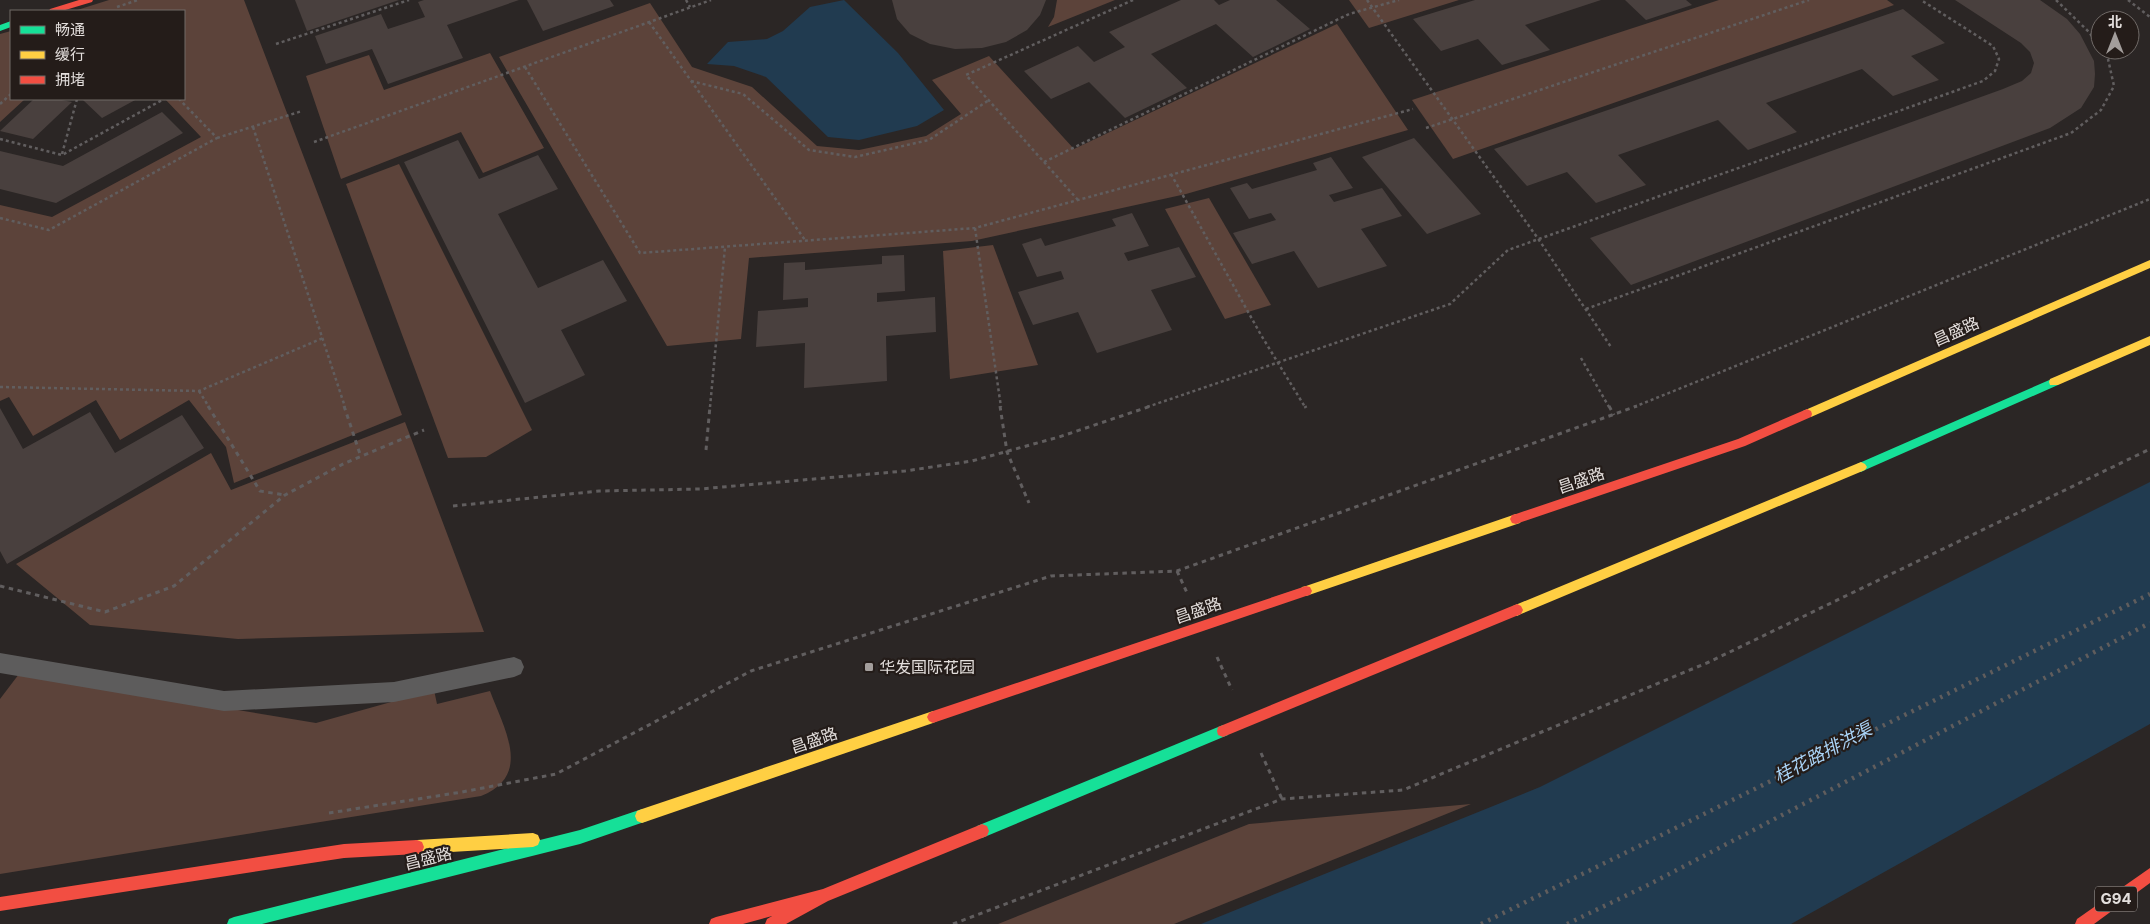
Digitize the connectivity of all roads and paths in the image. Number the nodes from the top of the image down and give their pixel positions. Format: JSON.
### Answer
{"nodes":[{"id":1,"x":90,"y":0,"type":"edge"},
{"id":2,"x":409,"y":0,"type":"edge"},
{"id":3,"x":686,"y":0,"type":"edge"},
{"id":4,"x":711,"y":0,"type":"edge"},
{"id":5,"x":1132,"y":0,"type":"edge"},
{"id":6,"x":1367,"y":0,"type":"edge"},
{"id":7,"x":1399,"y":0,"type":"edge"},
{"id":8,"x":1810,"y":0,"type":"edge"},
{"id":9,"x":1921,"y":0,"type":"edge"},
{"id":10,"x":2056,"y":0,"type":"edge"},
{"id":11,"x":2128,"y":0,"type":"edge"},
{"id":12,"x":690,"y":7,"type":"junction"},
{"id":13,"x":1373,"y":8,"type":"junction"},
{"id":14,"x":56,"y":10,"type":"edge"},
{"id":15,"x":2150,"y":17,"type":"edge"},
{"id":16,"x":649,"y":22,"type":"junction"},
{"id":17,"x":2090,"y":33,"type":"edge"},
{"id":18,"x":276,"y":44,"type":"dead end"},
{"id":19,"x":2108,"y":60,"type":"edge"},
{"id":20,"x":525,"y":67,"type":"junction"},
{"id":21,"x":691,"y":81,"type":"junction"},
{"id":22,"x":10,"y":95,"type":"edge"},
{"id":23,"x":77,"y":100,"type":"edge"},
{"id":24,"x":162,"y":100,"type":"edge"},
{"id":25,"x":180,"y":100,"type":"edge"},
{"id":26,"x":989,"y":100,"type":"junction"},
{"id":27,"x":0,"y":104,"type":"edge"},
{"id":28,"x":1413,"y":109,"type":"dead end"},
{"id":29,"x":302,"y":111,"type":"dead end"},
{"id":30,"x":1452,"y":119,"type":"junction"},
{"id":31,"x":253,"y":126,"type":"junction"},
{"id":32,"x":1426,"y":128,"type":"dead end"},
{"id":33,"x":217,"y":138,"type":"junction"},
{"id":34,"x":0,"y":140,"type":"edge"},
{"id":35,"x":314,"y":142,"type":"dead end"},
{"id":36,"x":62,"y":155,"type":"junction"},
{"id":37,"x":1044,"y":162,"type":"junction"},
{"id":38,"x":1171,"y":174,"type":"junction"},
{"id":39,"x":2150,"y":199,"type":"edge"},
{"id":40,"x":1078,"y":200,"type":"junction"},
{"id":41,"x":0,"y":218,"type":"edge"},
{"id":42,"x":975,"y":228,"type":"junction"},
{"id":43,"x":805,"y":240,"type":"junction"},
{"id":44,"x":1539,"y":240,"type":"junction"},
{"id":45,"x":725,"y":247,"type":"junction"},
{"id":46,"x":2135,"y":258,"type":"dead end"},
{"id":47,"x":2150,"y":264,"type":"edge"},
{"id":48,"x":2092,"y":289,"type":"junction"},
{"id":49,"x":1586,"y":309,"type":"junction"},
{"id":50,"x":323,"y":338,"type":"junction"},
{"id":51,"x":2150,"y":340,"type":"edge"},
{"id":52,"x":1611,"y":347,"type":"dead end"},
{"id":53,"x":1581,"y":358,"type":"dead end"},
{"id":54,"x":1279,"y":362,"type":"junction"},
{"id":55,"x":0,"y":387,"type":"edge"},
{"id":56,"x":199,"y":391,"type":"junction"},
{"id":57,"x":1306,"y":408,"type":"dead end"},
{"id":58,"x":1614,"y":415,"type":"junction"},
{"id":59,"x":424,"y":430,"type":"dead end"},
{"id":60,"x":2150,"y":449,"type":"edge"},
{"id":61,"x":706,"y":450,"type":"dead end"},
{"id":62,"x":1007,"y":452,"type":"junction"},
{"id":63,"x":361,"y":457,"type":"junction"},
{"id":64,"x":284,"y":495,"type":"junction"},
{"id":65,"x":1028,"y":503,"type":"dead end"},
{"id":66,"x":453,"y":506,"type":"dead end"},
{"id":67,"x":1177,"y":570,"type":"junction"},
{"id":68,"x":0,"y":586,"type":"edge"},
{"id":69,"x":1202,"y":626,"type":"junction"},
{"id":70,"x":0,"y":662,"type":"edge"},
{"id":71,"x":514,"y":667,"type":"dead end"},
{"id":72,"x":1247,"y":722,"type":"junction"},
{"id":73,"x":556,"y":774,"type":"dead end"},
{"id":74,"x":1282,"y":799,"type":"junction"},
{"id":75,"x":580,"y":837,"type":"junction"},
{"id":76,"x":2150,"y":875,"type":"edge"},
{"id":77,"x":823,"y":896,"type":"junction"},
{"id":78,"x":0,"y":904,"type":"edge"},
{"id":79,"x":234,"y":924,"type":"edge"},
{"id":80,"x":716,"y":924,"type":"edge"},
{"id":81,"x":772,"y":924,"type":"edge"},
{"id":82,"x":953,"y":924,"type":"edge"},
{"id":83,"x":2082,"y":924,"type":"edge"}],
"edges":[{"from":1,"to":14,"type":"main road"},
{"from":2,"to":18,"type":"path"},
{"from":3,"to":12,"type":"path"},
{"from":4,"to":12,"type":"path"},
{"from":5,"to":26,"type":"path"},
{"from":6,"to":13,"type":"path"},
{"from":7,"to":13,"type":"path"},
{"from":8,"to":30,"type":"path"},
{"from":9,"to":44,"type":"path"},
{"from":10,"to":17,"type":"path"},
{"from":11,"to":15,"type":"path"},
{"from":12,"to":16,"type":"path"},
{"from":13,"to":30,"type":"path"},
{"from":13,"to":37,"type":"path"},
{"from":16,"to":20,"type":"path"},
{"from":16,"to":21,"type":"path"},
{"from":19,"to":49,"type":"path"},
{"from":20,"to":35,"type":"path"},
{"from":20,"to":45,"type":"path"},
{"from":21,"to":26,"type":"path"},
{"from":21,"to":43,"type":"path"},
{"from":22,"to":27,"type":"path"},
{"from":23,"to":36,"type":"path"},
{"from":24,"to":36,"type":"path"},
{"from":25,"to":33,"type":"path"},
{"from":26,"to":37,"type":"path"},
{"from":28,"to":38,"type":"path"},
{"from":29,"to":31,"type":"path"},
{"from":30,"to":32,"type":"path"},
{"from":30,"to":44,"type":"path"},
{"from":31,"to":33,"type":"path"},
{"from":31,"to":50,"type":"path"},
{"from":33,"to":41,"type":"path"},
{"from":34,"to":36,"type":"path"},
{"from":37,"to":40,"type":"path"},
{"from":38,"to":40,"type":"path"},
{"from":38,"to":54,"type":"path"},
{"from":39,"to":58,"type":"path"},
{"from":40,"to":42,"type":"path"},
{"from":42,"to":43,"type":"path"},
{"from":42,"to":62,"type":"path"},
{"from":43,"to":45,"type":"path"},
{"from":44,"to":49,"type":"path"},
{"from":44,"to":54,"type":"path"},
{"from":45,"to":61,"type":"path"},
{"from":46,"to":48,"type":"main road"},
{"from":47,"to":48,"type":"main road","name":"昌盛路"},
{"from":48,"to":69,"type":"main road","name":"昌盛路"},
{"from":49,"to":52,"type":"path"},
{"from":50,"to":56,"type":"path"},
{"from":50,"to":63,"type":"path"},
{"from":51,"to":72,"type":"main road"},
{"from":53,"to":58,"type":"path"},
{"from":54,"to":57,"type":"path"},
{"from":54,"to":62,"type":"path"},
{"from":55,"to":56,"type":"path"},
{"from":56,"to":64,"type":"path"},
{"from":58,"to":67,"type":"path"},
{"from":59,"to":63,"type":"path"},
{"from":60,"to":74,"type":"path"},
{"from":62,"to":65,"type":"path"},
{"from":62,"to":66,"type":"path"},
{"from":63,"to":64,"type":"path"},
{"from":64,"to":68,"type":"path"},
{"from":67,"to":69,"type":"path"},
{"from":67,"to":73,"type":"path"},
{"from":69,"to":72,"type":"path"},
{"from":69,"to":75,"type":"main road","name":"昌盛路"},
{"from":70,"to":71,"type":"lane"},
{"from":72,"to":74,"type":"path"},
{"from":72,"to":77,"type":"main road"},
{"from":74,"to":82,"type":"path"},
{"from":75,"to":78,"type":"main road"},
{"from":75,"to":79,"type":"main road","name":"昌盛路"},
{"from":76,"to":83,"type":"main road","number":"G94"},
{"from":77,"to":80,"type":"main road"},
{"from":77,"to":81,"type":"main road"}]}
